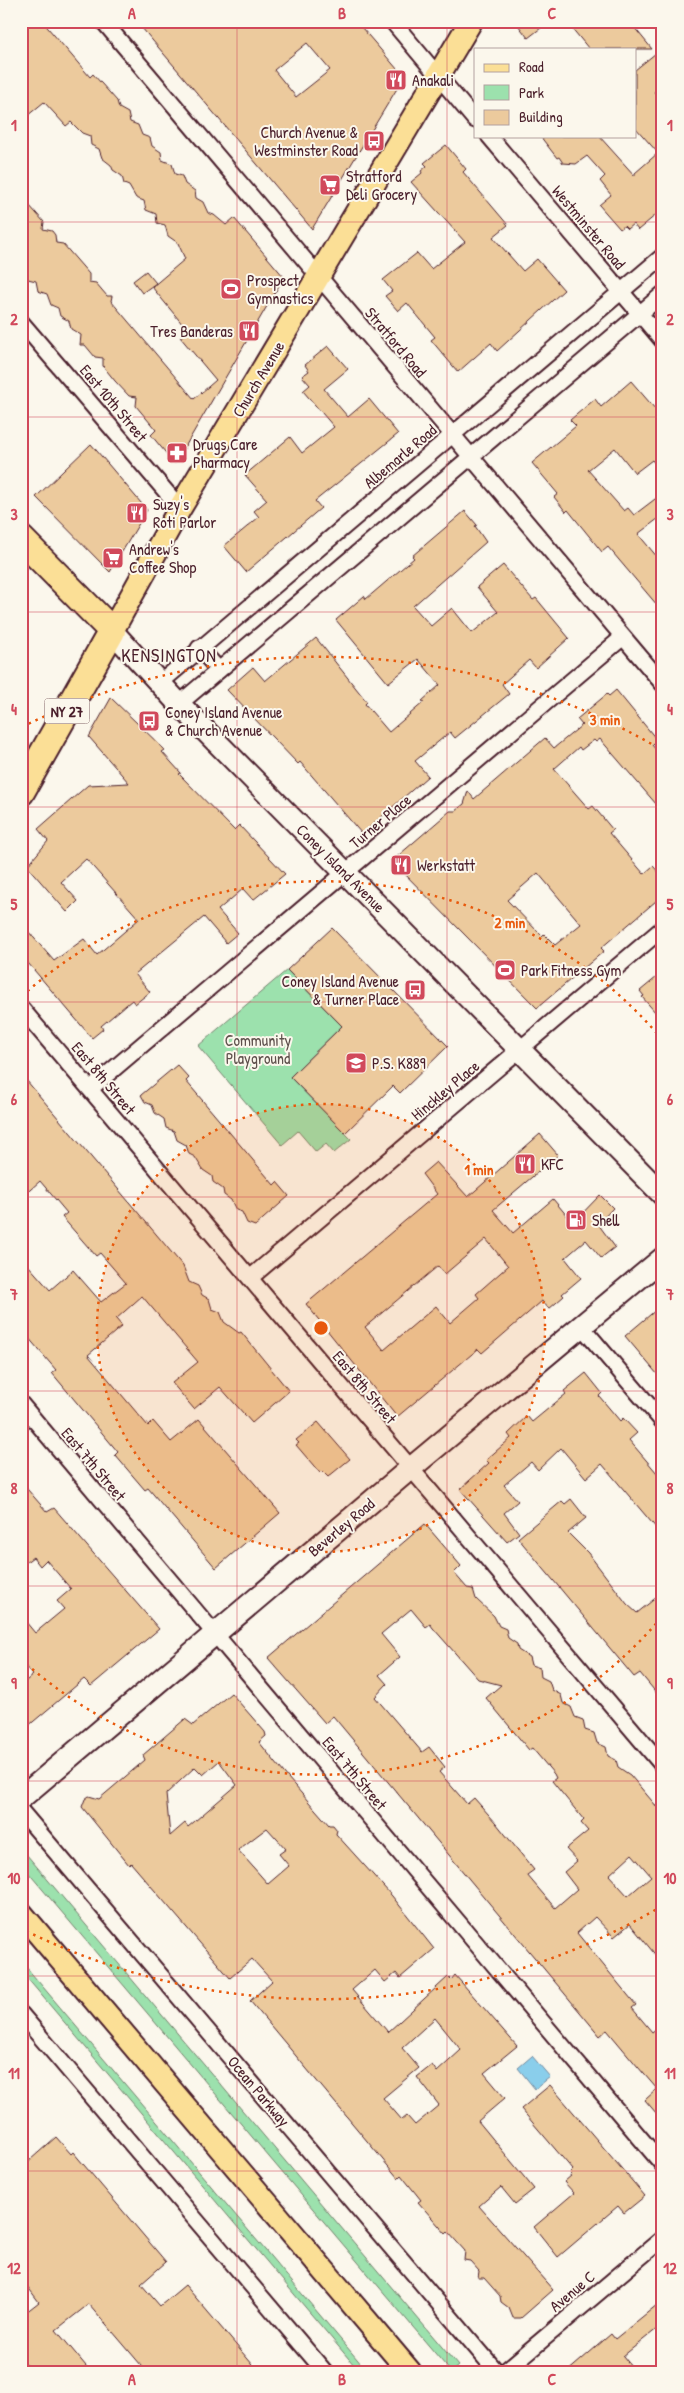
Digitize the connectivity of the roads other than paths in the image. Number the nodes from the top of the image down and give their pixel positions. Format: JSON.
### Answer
{"nodes":[{"id":1,"x":103,"y":21,"type":"edge"},
{"id":2,"x":392,"y":21,"type":"edge"},
{"id":3,"x":471,"y":21,"type":"edge"},
{"id":4,"x":439,"y":77,"type":"junction"},
{"id":5,"x":474,"y":119,"type":"edge"},
{"id":6,"x":491,"y":138,"type":"edge"},
{"id":7,"x":663,"y":256,"type":"edge"},
{"id":8,"x":319,"y":277,"type":"junction"},
{"id":9,"x":621,"y":292,"type":"junction"},
{"id":10,"x":663,"y":294,"type":"edge"},
{"id":11,"x":640,"y":314,"type":"junction"},
{"id":12,"x":21,"y":322,"type":"edge"},
{"id":13,"x":663,"y":341,"type":"edge"},
{"id":14,"x":452,"y":436,"type":"junction"},
{"id":15,"x":471,"y":456,"type":"junction"},
{"id":16,"x":180,"y":508,"type":"junction"},
{"id":17,"x":21,"y":539,"type":"edge"},
{"id":18,"x":112,"y":631,"type":"junction"},
{"id":19,"x":623,"y":637,"type":"junction"},
{"id":20,"x":199,"y":648,"type":"junction"},
{"id":21,"x":219,"y":670,"type":"junction"},
{"id":22,"x":160,"y":683,"type":"junction"},
{"id":23,"x":663,"y":684,"type":"edge"},
{"id":24,"x":179,"y":704,"type":"junction"},
{"id":25,"x":21,"y":792,"type":"edge"},
{"id":26,"x":346,"y":873,"type":"junction"},
{"id":27,"x":663,"y":928,"type":"edge"},
{"id":28,"x":21,"y":1008,"type":"edge"},
{"id":29,"x":520,"y":1049,"type":"junction"},
{"id":30,"x":90,"y":1089,"type":"junction"},
{"id":31,"x":663,"y":1195,"type":"edge"},
{"id":32,"x":663,"y":1258,"type":"edge"},
{"id":33,"x":250,"y":1278,"type":"junction"},
{"id":34,"x":582,"y":1327,"type":"junction"},
{"id":35,"x":21,"y":1404,"type":"edge"},
{"id":36,"x":663,"y":1422,"type":"edge"},
{"id":37,"x":411,"y":1468,"type":"junction"},
{"id":38,"x":215,"y":1634,"type":"junction"},
{"id":39,"x":663,"y":1766,"type":"edge"},
{"id":40,"x":21,"y":1798,"type":"edge"},
{"id":41,"x":21,"y":1811,"type":"edge"},
{"id":42,"x":21,"y":1913,"type":"edge"},
{"id":43,"x":21,"y":2014,"type":"edge"},
{"id":44,"x":663,"y":2164,"type":"edge"},
{"id":45,"x":663,"y":2238,"type":"edge"},
{"id":46,"x":325,"y":2372,"type":"edge"},
{"id":47,"x":410,"y":2372,"type":"edge"},
{"id":48,"x":497,"y":2372,"type":"edge"},
{"id":49,"x":504,"y":2372,"type":"edge"}],
"edges":[{"from":1,"to":8,"type":"street","name":"Stratford Road"},
{"from":2,"to":4,"type":"street"},
{"from":3,"to":4,"type":"main road","name":"Church Avenue"},
{"from":4,"to":5,"type":"street"},
{"from":4,"to":8,"type":"main road","name":"Church Avenue"},
{"from":6,"to":9,"type":"street","name":"Westminster Road"},
{"from":7,"to":9,"type":"street","name":"Albemarle Road"},
{"from":8,"to":14,"type":"street","name":"Stratford Road"},
{"from":8,"to":16,"type":"main road","name":"Church Avenue"},
{"from":9,"to":11,"type":"street","name":"Westminster Road"},
{"from":9,"to":14,"type":"street","name":"Albemarle Road"},
{"from":10,"to":11,"type":"street"},
{"from":11,"to":13,"type":"street","name":"Westminster Road"},
{"from":11,"to":15,"type":"street"},
{"from":12,"to":16,"type":"street","name":"East 10th Street"},
{"from":14,"to":15,"type":"street","name":"Stratford Road"},
{"from":14,"to":20,"type":"street","name":"Albemarle Road"},
{"from":15,"to":19,"type":"street","name":"Stratford Road"},
{"from":15,"to":21,"type":"street"},
{"from":16,"to":18,"type":"main road","name":"Church Avenue"},
{"from":17,"to":18,"type":"highway","name":"Coney Island Avenue"},
{"from":18,"to":22,"type":"street","name":"Coney Island Avenue"},
{"from":18,"to":25,"type":"highway","name":"Church Avenue","number":"NY 27"},
{"from":19,"to":23,"type":"street","name":"Stratford Road"},
{"from":19,"to":26,"type":"street","name":"Turner Place"},
{"from":20,"to":21,"type":"street"},
{"from":20,"to":22,"type":"street","name":"Albemarle Road"},
{"from":21,"to":24,"type":"street"},
{"from":22,"to":24,"type":"street","name":"Coney Island Avenue"},
{"from":24,"to":26,"type":"street","name":"Coney Island Avenue"},
{"from":26,"to":29,"type":"street","name":"Coney Island Avenue"},
{"from":26,"to":30,"type":"street","name":"Turner Place"},
{"from":27,"to":29,"type":"street","name":"Hinckley Place"},
{"from":28,"to":30,"type":"street","name":"East 8th Street"},
{"from":29,"to":31,"type":"street","name":"Coney Island Avenue"},
{"from":29,"to":33,"type":"street","name":"Hinckley Place"},
{"from":30,"to":33,"type":"street","name":"East 8th Street"},
{"from":32,"to":34,"type":"street","name":"Beverley Road"},
{"from":33,"to":37,"type":"street","name":"East 8th Street"},
{"from":34,"to":36,"type":"street"},
{"from":34,"to":37,"type":"street","name":"Beverley Road"},
{"from":35,"to":38,"type":"street","name":"East 7th Street"},
{"from":37,"to":38,"type":"street","name":"Beverley Road"},
{"from":37,"to":39,"type":"street","name":"East 8th Street"},
{"from":38,"to":40,"type":"street","name":"Beverley Road"},
{"from":38,"to":44,"type":"street","name":"East 7th Street"},
{"from":41,"to":48,"type":"street","name":"Ocean Parkway"},
{"from":42,"to":47,"type":"main road"},
{"from":43,"to":46,"type":"street"},
{"from":45,"to":49,"type":"street","name":"Avenue C"}]}
